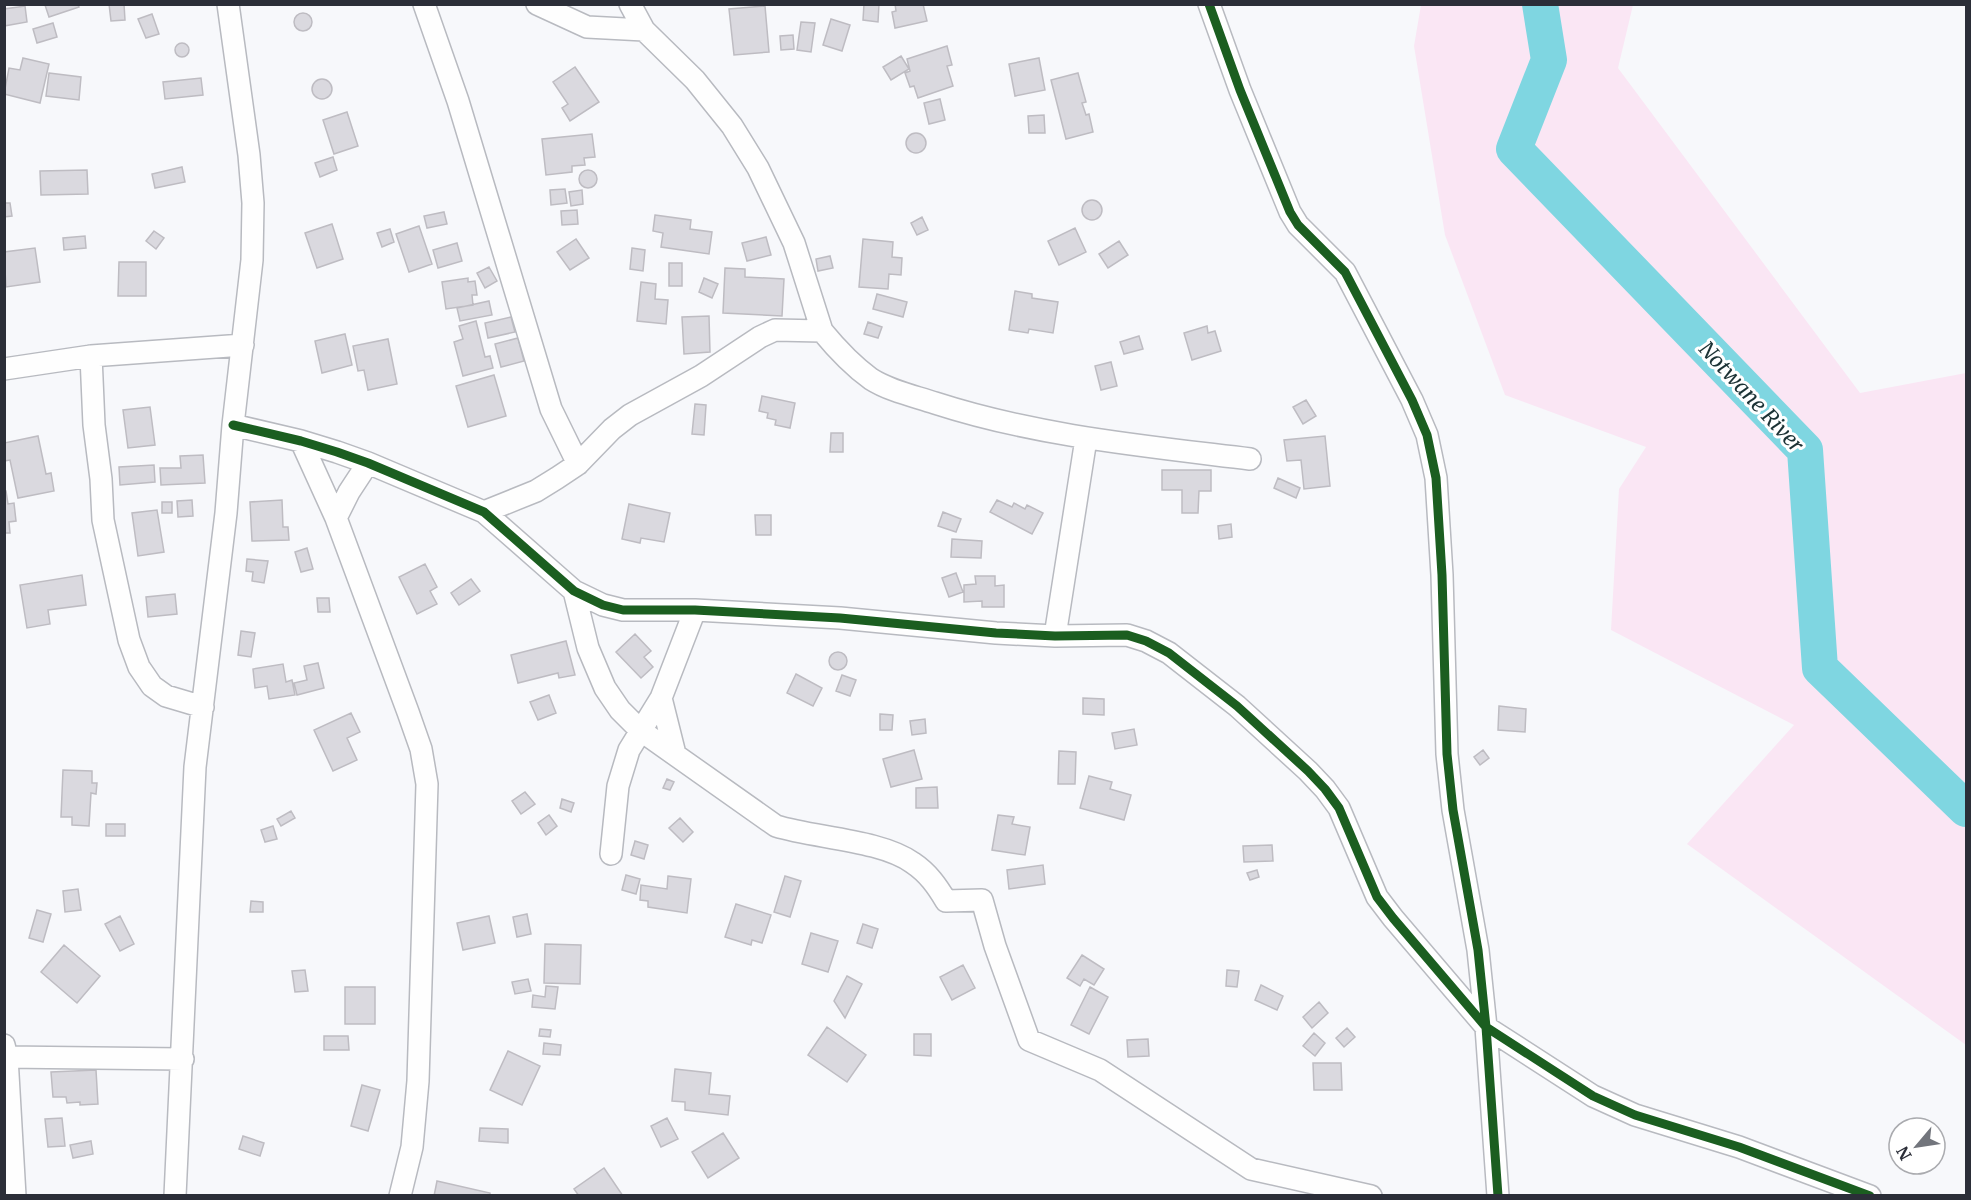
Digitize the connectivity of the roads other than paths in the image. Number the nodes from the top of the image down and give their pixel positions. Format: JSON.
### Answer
{"nodes":[{"id":1,"x":228,"y":4,"type":"edge"},
{"id":2,"x":424,"y":4,"type":"edge"},
{"id":3,"x":537,"y":4,"type":"edge"},
{"id":4,"x":630,"y":4,"type":"edge"},
{"id":5,"x":1209,"y":4,"type":"edge"},
{"id":6,"x":644,"y":30,"type":"junction"},
{"id":7,"x":822,"y":332,"type":"junction"},
{"id":8,"x":243,"y":345,"type":"junction"},
{"id":9,"x":91,"y":356,"type":"junction"},
{"id":10,"x":4,"y":369,"type":"edge"},
{"id":11,"x":233,"y":426,"type":"junction"},
{"id":12,"x":1086,"y":439,"type":"junction"},
{"id":13,"x":301,"y":441,"type":"junction"},
{"id":14,"x":1250,"y":459,"type":"dead end"},
{"id":15,"x":368,"y":463,"type":"junction"},
{"id":16,"x":578,"y":464,"type":"junction"},
{"id":17,"x":484,"y":512,"type":"junction"},
{"id":18,"x":336,"y":518,"type":"junction"},
{"id":19,"x":574,"y":591,"type":"junction"},
{"id":20,"x":695,"y":610,"type":"junction"},
{"id":21,"x":1055,"y":636,"type":"junction"},
{"id":22,"x":661,"y":698,"type":"junction"},
{"id":23,"x":203,"y":707,"type":"junction"},
{"id":24,"x":640,"y":730,"type":"junction"},
{"id":25,"x":675,"y":754,"type":"junction"},
{"id":26,"x":612,"y":854,"type":"dead end"},
{"id":27,"x":1486,"y":1027,"type":"junction"},
{"id":28,"x":5,"y":1053,"type":"edge"},
{"id":29,"x":183,"y":1059,"type":"junction"},
{"id":30,"x":9,"y":1172,"type":"edge"},
{"id":31,"x":15,"y":1196,"type":"edge"},
{"id":32,"x":175,"y":1196,"type":"edge"},
{"id":33,"x":400,"y":1196,"type":"edge"},
{"id":34,"x":1371,"y":1196,"type":"edge"},
{"id":35,"x":1498,"y":1196,"type":"edge"},
{"id":36,"x":1870,"y":1196,"type":"edge"}],
"edges":[{"from":1,"to":8,"type":"street"},
{"from":2,"to":16,"type":"street"},
{"from":3,"to":6,"type":"street"},
{"from":4,"to":6,"type":"street"},
{"from":5,"to":27,"type":"street"},
{"from":6,"to":7,"type":"street"},
{"from":7,"to":12,"type":"street"},
{"from":7,"to":16,"type":"street"},
{"from":8,"to":9,"type":"street"},
{"from":8,"to":11,"type":"street"},
{"from":9,"to":10,"type":"street"},
{"from":9,"to":23,"type":"street"},
{"from":11,"to":13,"type":"street"},
{"from":11,"to":23,"type":"street"},
{"from":12,"to":14,"type":"street"},
{"from":12,"to":21,"type":"street"},
{"from":13,"to":15,"type":"street"},
{"from":13,"to":18,"type":"street"},
{"from":15,"to":17,"type":"street"},
{"from":15,"to":18,"type":"street"},
{"from":16,"to":17,"type":"street"},
{"from":17,"to":19,"type":"street"},
{"from":18,"to":33,"type":"street"},
{"from":19,"to":20,"type":"street"},
{"from":19,"to":24,"type":"street"},
{"from":20,"to":21,"type":"street"},
{"from":20,"to":22,"type":"street"},
{"from":21,"to":27,"type":"street"},
{"from":22,"to":24,"type":"street"},
{"from":22,"to":25,"type":"street"},
{"from":23,"to":29,"type":"street"},
{"from":24,"to":25,"type":"street"},
{"from":24,"to":26,"type":"street"},
{"from":25,"to":34,"type":"street"},
{"from":27,"to":35,"type":"street"},
{"from":27,"to":36,"type":"street"},
{"from":28,"to":29,"type":"street"},
{"from":28,"to":30,"type":"street"},
{"from":29,"to":32,"type":"street"},
{"from":30,"to":31,"type":"street"}]}
